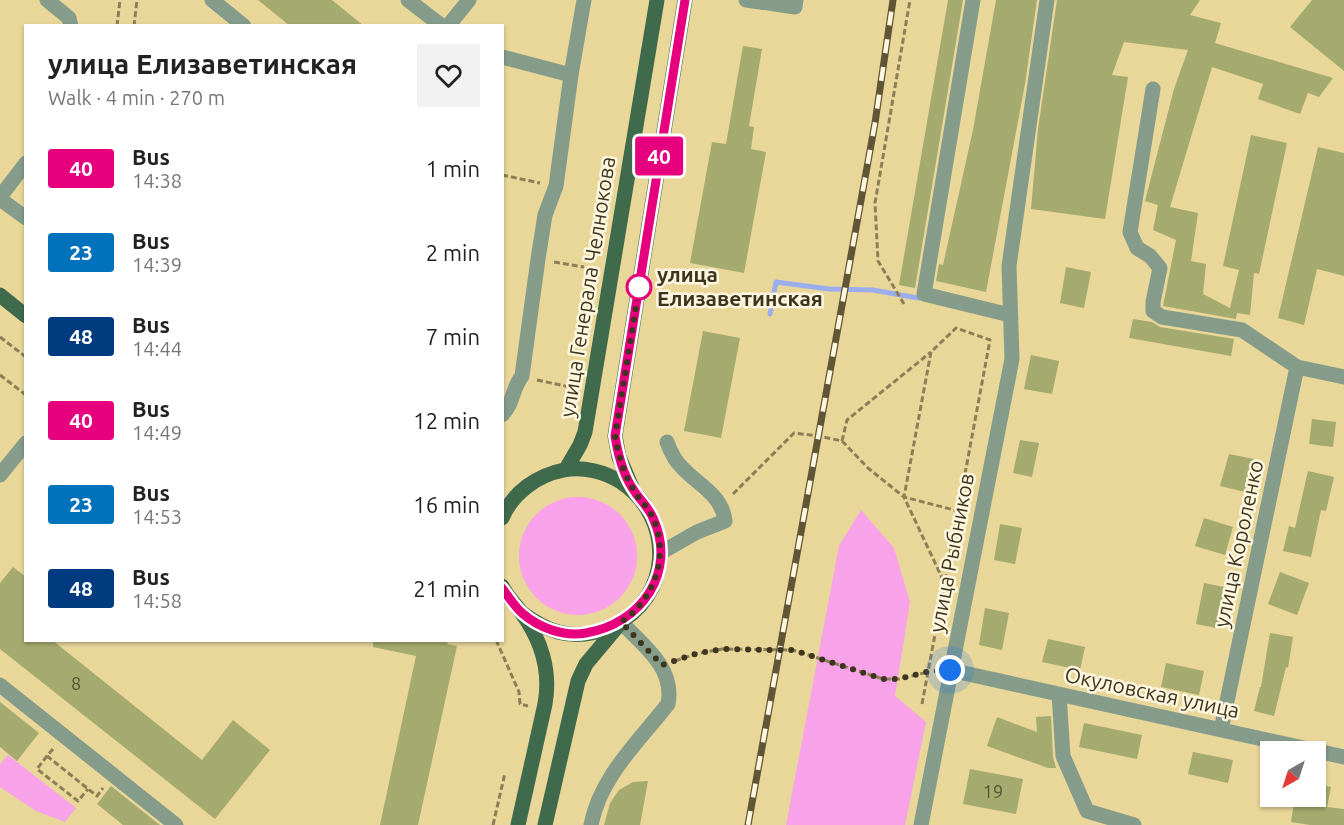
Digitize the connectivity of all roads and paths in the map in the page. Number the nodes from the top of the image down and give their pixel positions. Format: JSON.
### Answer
{"nodes":[{"id":1,"x":47,"y":0,"type":"edge"},
{"id":2,"x":120,"y":0,"type":"edge"},
{"id":3,"x":137,"y":0,"type":"edge"},
{"id":4,"x":212,"y":0,"type":"edge"},
{"id":5,"x":408,"y":0,"type":"edge"},
{"id":6,"x":469,"y":0,"type":"edge"},
{"id":7,"x":584,"y":0,"type":"edge"},
{"id":8,"x":657,"y":0,"type":"edge"},
{"id":9,"x":685,"y":0,"type":"edge"},
{"id":10,"x":746,"y":0,"type":"edge"},
{"id":11,"x":796,"y":0,"type":"edge"},
{"id":12,"x":910,"y":0,"type":"edge"},
{"id":13,"x":973,"y":0,"type":"edge"},
{"id":14,"x":1047,"y":0,"type":"edge"},
{"id":15,"x":70,"y":24,"type":"edge"},
{"id":16,"x":117,"y":24,"type":"edge"},
{"id":17,"x":134,"y":24,"type":"edge"},
{"id":18,"x":242,"y":24,"type":"edge"},
{"id":19,"x":439,"y":24,"type":"edge"},
{"id":20,"x":450,"y":24,"type":"edge"},
{"id":21,"x":504,"y":58,"type":"edge"},
{"id":22,"x":571,"y":75,"type":"junction"},
{"id":23,"x":1154,"y":89,"type":"dead end"},
{"id":24,"x":24,"y":166,"type":"edge"},
{"id":25,"x":504,"y":175,"type":"edge"},
{"id":26,"x":556,"y":186,"type":"junction"},
{"id":27,"x":0,"y":198,"type":"edge"},
{"id":28,"x":24,"y":216,"type":"edge"},
{"id":29,"x":561,"y":263,"type":"dead end"},
{"id":30,"x":584,"y":267,"type":"dead end"},
{"id":31,"x":0,"y":295,"type":"edge"},
{"id":32,"x":904,"y":304,"type":"dead end"},
{"id":33,"x":24,"y":314,"type":"edge"},
{"id":34,"x":1010,"y":315,"type":"junction"},
{"id":35,"x":0,"y":337,"type":"edge"},
{"id":36,"x":931,"y":352,"type":"junction"},
{"id":37,"x":24,"y":355,"type":"edge"},
{"id":38,"x":1298,"y":367,"type":"junction"},
{"id":39,"x":0,"y":375,"type":"edge"},
{"id":40,"x":1344,"y":377,"type":"edge"},
{"id":41,"x":545,"y":382,"type":"dead end"},
{"id":42,"x":570,"y":387,"type":"dead end"},
{"id":43,"x":24,"y":393,"type":"edge"},
{"id":44,"x":504,"y":413,"type":"edge"},
{"id":45,"x":842,"y":441,"type":"junction"},
{"id":46,"x":667,"y":442,"type":"dead end"},
{"id":47,"x":24,"y":445,"type":"edge"},
{"id":48,"x":566,"y":469,"type":"junction"},
{"id":49,"x":0,"y":475,"type":"edge"},
{"id":50,"x":524,"y":488,"type":"junction"},
{"id":51,"x":633,"y":490,"type":"junction"},
{"id":52,"x":504,"y":494,"type":"edge"},
{"id":53,"x":904,"y":497,"type":"junction"},
{"id":54,"x":721,"y":507,"type":"junction"},
{"id":55,"x":958,"y":511,"type":"junction"},
{"id":56,"x":504,"y":514,"type":"edge"},
{"id":57,"x":660,"y":553,"type":"junction"},
{"id":58,"x":945,"y":584,"type":"junction"},
{"id":59,"x":504,"y":589,"type":"edge"},
{"id":60,"x":522,"y":613,"type":"junction"},
{"id":61,"x":621,"y":622,"type":"junction"},
{"id":62,"x":497,"y":642,"type":"edge"},
{"id":63,"x":662,"y":665,"type":"junction"},
{"id":64,"x":950,"y":670,"type":"junction"},
{"id":65,"x":928,"y":672,"type":"junction"},
{"id":66,"x":0,"y":685,"type":"edge"},
{"id":67,"x":1059,"y":694,"type":"junction"},
{"id":68,"x":520,"y":704,"type":"dead end"},
{"id":69,"x":922,"y":704,"type":"dead end"},
{"id":70,"x":1221,"y":730,"type":"junction"},
{"id":71,"x":64,"y":736,"type":"junction"},
{"id":72,"x":47,"y":756,"type":"junction"},
{"id":73,"x":1344,"y":756,"type":"edge"},
{"id":74,"x":505,"y":773,"type":"dead end"},
{"id":75,"x":114,"y":775,"type":"junction"},
{"id":76,"x":88,"y":789,"type":"junction"},
{"id":77,"x":176,"y":825,"type":"edge"},
{"id":78,"x":493,"y":825,"type":"edge"},
{"id":79,"x":518,"y":825,"type":"edge"},
{"id":80,"x":545,"y":825,"type":"edge"},
{"id":81,"x":591,"y":825,"type":"edge"},
{"id":82,"x":921,"y":825,"type":"edge"},
{"id":83,"x":1134,"y":825,"type":"edge"}],
"edges":[{"from":1,"to":15,"type":"street"},
{"from":2,"to":16,"type":"path"},
{"from":3,"to":17,"type":"path"},
{"from":4,"to":18,"type":"street"},
{"from":5,"to":19,"type":"street"},
{"from":6,"to":20,"type":"street"},
{"from":7,"to":22,"type":"street"},
{"from":8,"to":48,"type":"main road","name":"улица Генерала Челнокова"},
{"from":9,"to":51,"type":"main road"},
{"from":10,"to":11,"type":"street"},
{"from":12,"to":32,"type":"path"},
{"from":13,"to":34,"type":"street"},
{"from":14,"to":34,"type":"street","name":"улица Рыбников"},
{"from":21,"to":22,"type":"street"},
{"from":22,"to":26,"type":"street"},
{"from":23,"to":38,"type":"street"},
{"from":24,"to":27,"type":"street"},
{"from":25,"to":26,"type":"path"},
{"from":26,"to":44,"type":"street"},
{"from":27,"to":28,"type":"street"},
{"from":29,"to":30,"type":"path"},
{"from":31,"to":33,"type":"main road"},
{"from":34,"to":64,"type":"street","name":"улица Рыбников"},
{"from":35,"to":37,"type":"path"},
{"from":36,"to":45,"type":"path"},
{"from":36,"to":53,"type":"path"},
{"from":36,"to":55,"type":"path"},
{"from":38,"to":40,"type":"street"},
{"from":38,"to":70,"type":"street","name":"улица Короленко"},
{"from":39,"to":43,"type":"path"},
{"from":41,"to":42,"type":"path"},
{"from":45,"to":53,"type":"path"},
{"from":45,"to":54,"type":"path"},
{"from":46,"to":54,"type":"street"},
{"from":47,"to":49,"type":"street"},
{"from":48,"to":50,"type":"main road"},
{"from":48,"to":51,"type":"main road"},
{"from":50,"to":52,"type":"main road"},
{"from":50,"to":56,"type":"main road"},
{"from":51,"to":57,"type":"main road"},
{"from":53,"to":55,"type":"path"},
{"from":53,"to":58,"type":"path"},
{"from":54,"to":57,"type":"street"},
{"from":55,"to":58,"type":"path"},
{"from":57,"to":61,"type":"main road"},
{"from":58,"to":65,"type":"path"},
{"from":59,"to":60,"type":"main road"},
{"from":60,"to":61,"type":"main road"},
{"from":60,"to":79,"type":"main road"},
{"from":61,"to":63,"type":"street"},
{"from":61,"to":80,"type":"main road"},
{"from":62,"to":68,"type":"path"},
{"from":63,"to":65,"type":"path"},
{"from":63,"to":81,"type":"street"},
{"from":64,"to":67,"type":"street","name":"Окуловская улица"},
{"from":64,"to":82,"type":"street","name":"улица Рыбников"},
{"from":65,"to":69,"type":"path"},
{"from":66,"to":71,"type":"street"},
{"from":67,"to":70,"type":"street","name":"Окуловская улица"},
{"from":67,"to":83,"type":"street"},
{"from":70,"to":73,"type":"street","name":"Окуловская улица"},
{"from":71,"to":72,"type":"path"},
{"from":71,"to":75,"type":"street"},
{"from":72,"to":76,"type":"path"},
{"from":72,"to":76,"type":"path"},
{"from":74,"to":78,"type":"path"},
{"from":75,"to":76,"type":"path"},
{"from":75,"to":77,"type":"street"}]}
